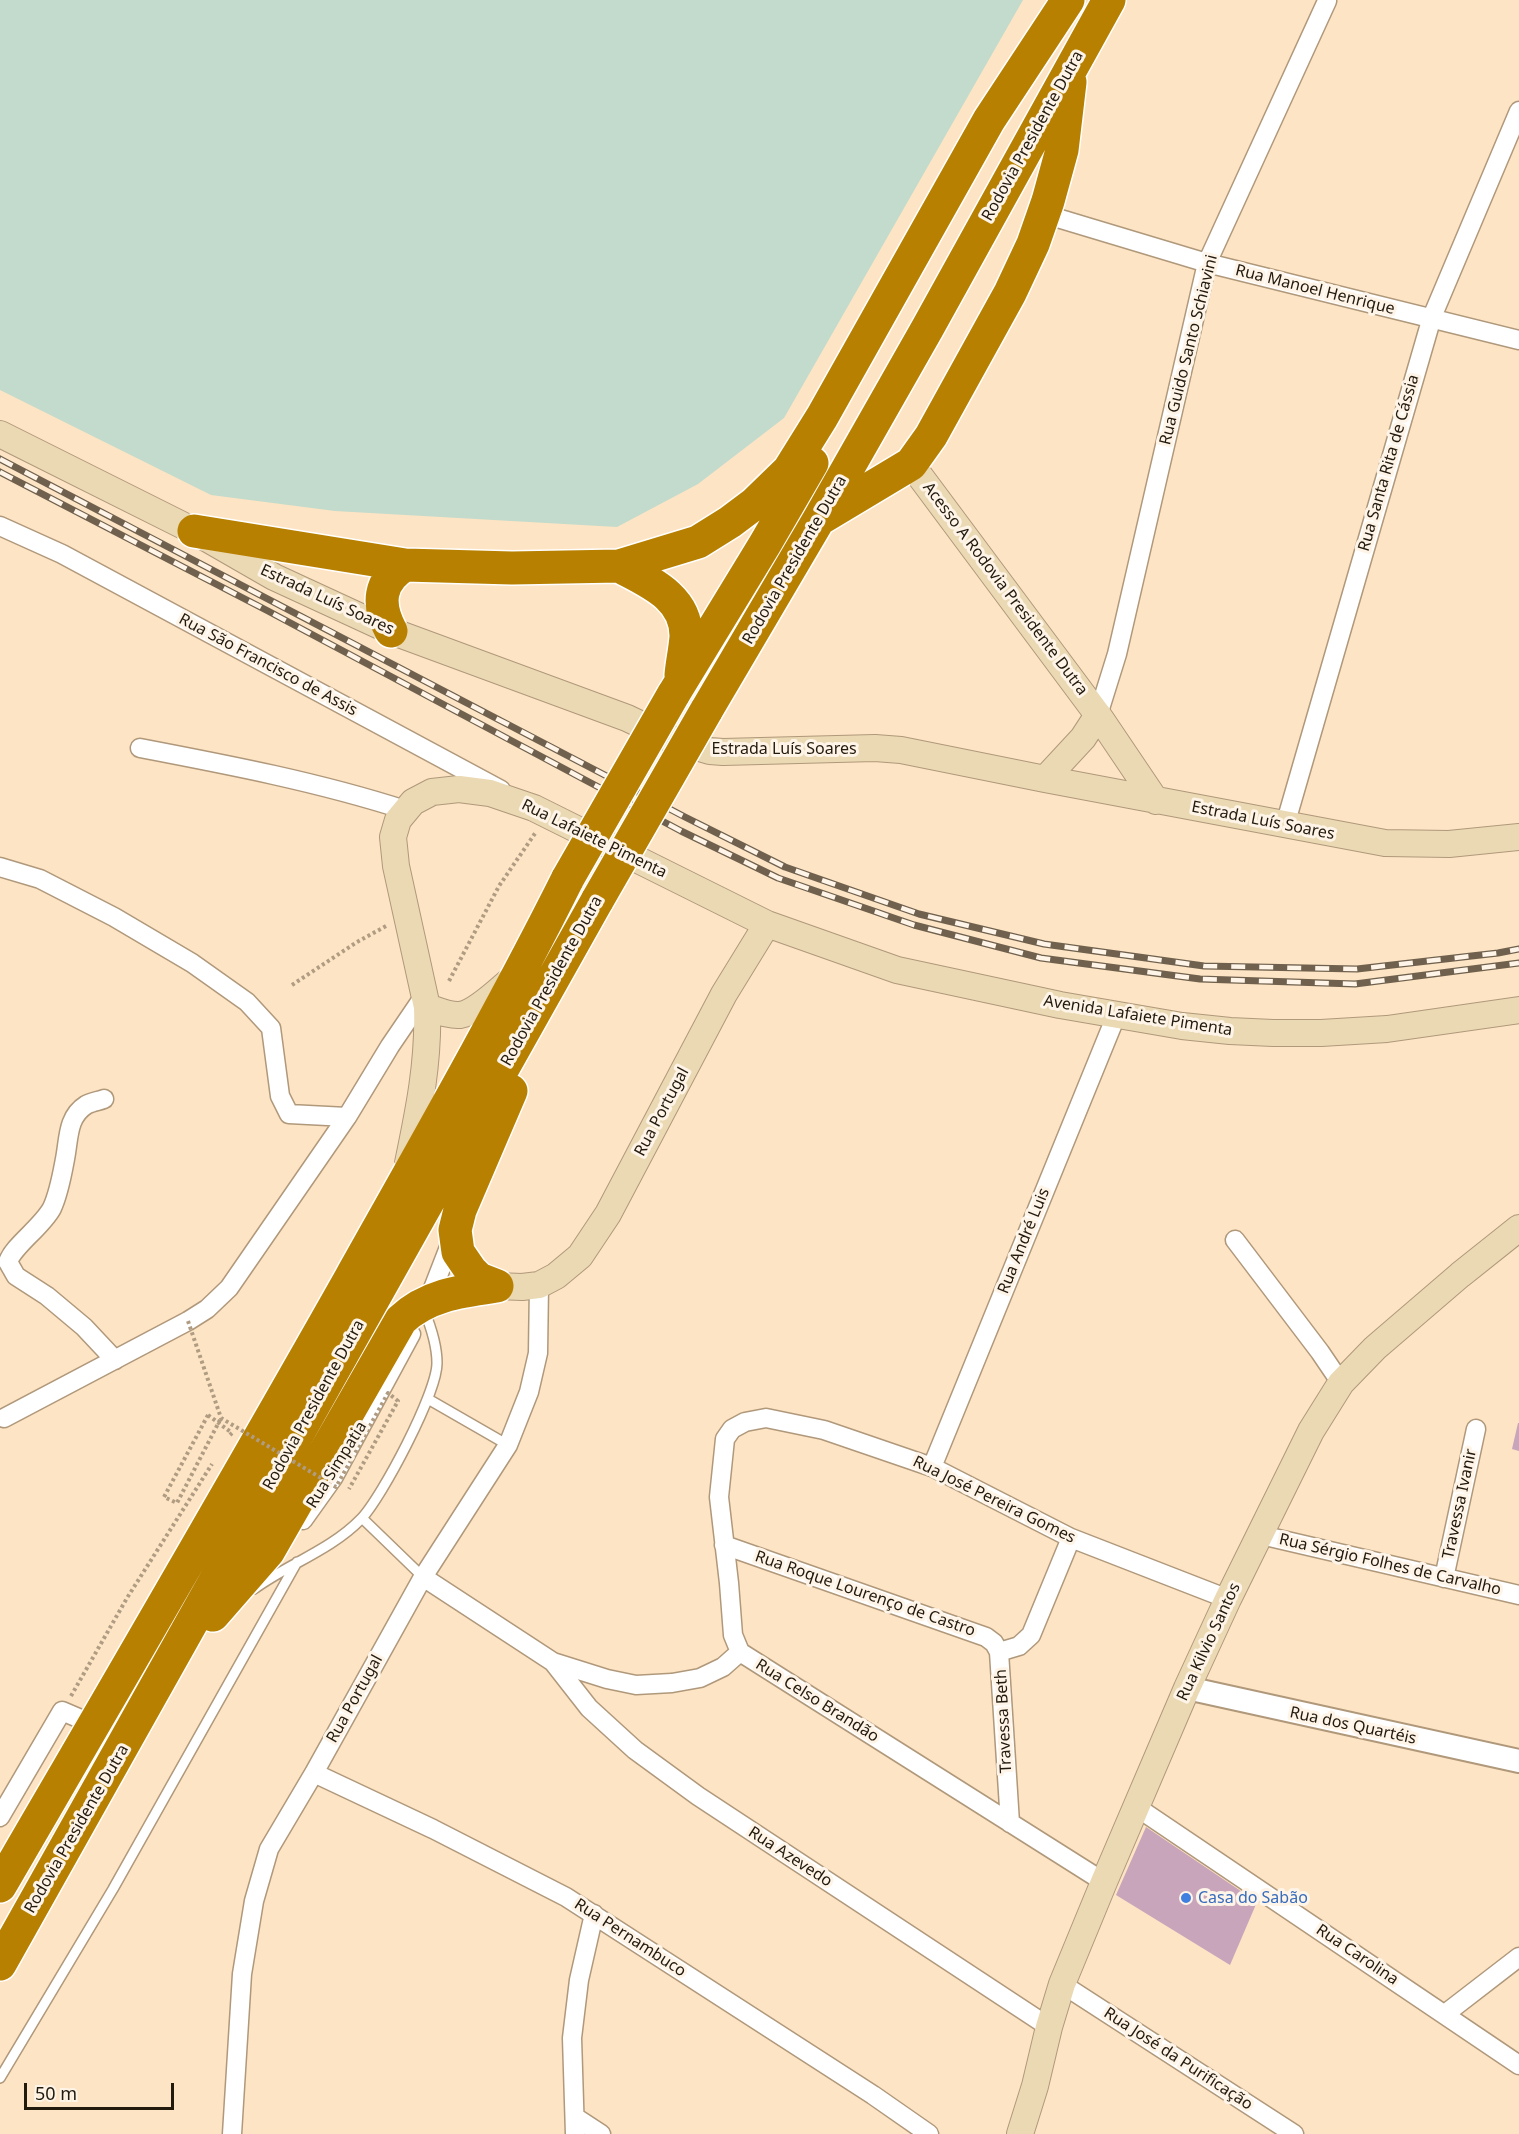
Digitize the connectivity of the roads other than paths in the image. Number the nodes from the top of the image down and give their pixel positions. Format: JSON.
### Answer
{"nodes":[{"id":1,"x":1068,"y":0,"type":"edge"},
{"id":2,"x":1109,"y":0,"type":"edge"},
{"id":3,"x":1327,"y":1,"type":"edge"},
{"id":4,"x":1072,"y":66,"type":"junction"},
{"id":5,"x":1519,"y":111,"type":"edge"},
{"id":6,"x":1044,"y":214,"type":"junction"},
{"id":7,"x":1207,"y":263,"type":"junction"},
{"id":8,"x":1432,"y":318,"type":"junction"},
{"id":9,"x":1519,"y":340,"type":"edge"},
{"id":10,"x":0,"y":434,"type":"edge"},
{"id":11,"x":911,"y":464,"type":"junction"},
{"id":12,"x":819,"y":519,"type":"junction"},
{"id":13,"x":0,"y":526,"type":"edge"},
{"id":14,"x":194,"y":531,"type":"junction"},
{"id":15,"x":405,"y":565,"type":"junction"},
{"id":16,"x":619,"y":566,"type":"junction"},
{"id":17,"x":391,"y":631,"type":"junction"},
{"id":18,"x":676,"y":689,"type":"junction"},
{"id":19,"x":1098,"y":715,"type":"junction"},
{"id":20,"x":140,"y":748,"type":"dead end"},
{"id":21,"x":1045,"y":780,"type":"junction"},
{"id":22,"x":1156,"y":801,"type":"junction"},
{"id":23,"x":405,"y":810,"type":"junction"},
{"id":24,"x":541,"y":812,"type":"junction"},
{"id":25,"x":1285,"y":825,"type":"junction"},
{"id":26,"x":1519,"y":837,"type":"edge"},
{"id":27,"x":0,"y":867,"type":"edge"},
{"id":28,"x":767,"y":924,"type":"junction"},
{"id":29,"x":521,"y":972,"type":"junction"},
{"id":30,"x":425,"y":1001,"type":"junction"},
{"id":31,"x":1519,"y":1010,"type":"edge"},
{"id":32,"x":1116,"y":1016,"type":"junction"},
{"id":33,"x":530,"y":1018,"type":"junction"},
{"id":34,"x":104,"y":1099,"type":"dead end"},
{"id":35,"x":347,"y":1117,"type":"junction"},
{"id":36,"x":401,"y":1188,"type":"junction"},
{"id":37,"x":1519,"y":1228,"type":"edge"},
{"id":38,"x":455,"y":1230,"type":"junction"},
{"id":39,"x":1235,"y":1240,"type":"dead end"},
{"id":40,"x":539,"y":1285,"type":"junction"},
{"id":41,"x":496,"y":1286,"type":"junction"},
{"id":42,"x":426,"y":1306,"type":"junction"},
{"id":43,"x":115,"y":1360,"type":"junction"},
{"id":44,"x":1341,"y":1383,"type":"junction"},
{"id":45,"x":428,"y":1399,"type":"junction"},
{"id":46,"x":4,"y":1418,"type":"dead end"},
{"id":47,"x":1476,"y":1430,"type":"dead end"},
{"id":48,"x":508,"y":1445,"type":"junction"},
{"id":49,"x":238,"y":1448,"type":"junction"},
{"id":50,"x":932,"y":1467,"type":"junction"},
{"id":51,"x":362,"y":1518,"type":"junction"},
{"id":52,"x":1261,"y":1535,"type":"junction"},
{"id":53,"x":1071,"y":1538,"type":"junction"},
{"id":54,"x":724,"y":1545,"type":"junction"},
{"id":55,"x":297,"y":1563,"type":"junction"},
{"id":56,"x":423,"y":1577,"type":"junction"},
{"id":57,"x":1444,"y":1578,"type":"junction"},
{"id":58,"x":250,"y":1593,"type":"junction"},
{"id":59,"x":1519,"y":1595,"type":"edge"},
{"id":60,"x":1228,"y":1599,"type":"junction"},
{"id":61,"x":740,"y":1652,"type":"junction"},
{"id":62,"x":999,"y":1652,"type":"junction"},
{"id":63,"x":553,"y":1662,"type":"junction"},
{"id":64,"x":169,"y":1667,"type":"junction"},
{"id":65,"x":1186,"y":1688,"type":"junction"},
{"id":66,"x":72,"y":1716,"type":"junction"},
{"id":67,"x":1519,"y":1761,"type":"edge"},
{"id":68,"x":314,"y":1773,"type":"junction"},
{"id":69,"x":1135,"y":1806,"type":"junction"},
{"id":70,"x":0,"y":1817,"type":"edge"},
{"id":71,"x":1010,"y":1823,"type":"junction"},
{"id":72,"x":0,"y":1864,"type":"edge"},
{"id":73,"x":1104,"y":1881,"type":"junction"},
{"id":74,"x":0,"y":1886,"type":"edge"},
{"id":75,"x":594,"y":1914,"type":"junction"},
{"id":76,"x":1519,"y":1957,"type":"edge"},
{"id":77,"x":0,"y":1964,"type":"edge"},
{"id":78,"x":1062,"y":1984,"type":"junction"},
{"id":79,"x":1445,"y":2014,"type":"junction"},
{"id":80,"x":1049,"y":2027,"type":"junction"},
{"id":81,"x":1519,"y":2065,"type":"edge"},
{"id":82,"x":0,"y":2078,"type":"edge"},
{"id":83,"x":575,"y":2126,"type":"edge"},
{"id":84,"x":232,"y":2134,"type":"edge"},
{"id":85,"x":601,"y":2134,"type":"edge"},
{"id":86,"x":929,"y":2134,"type":"edge"},
{"id":87,"x":1020,"y":2134,"type":"edge"},
{"id":88,"x":1294,"y":2134,"type":"edge"}],
"edges":[{"from":1,"to":16,"type":"highway"},
{"from":1,"to":18,"type":"highway","name":"Rodovia Presidente Dutra"},
{"from":2,"to":4,"type":"highway","name":"Rodovia Presidente Dutra"},
{"from":3,"to":7,"type":"street","name":"Rua Guido Santo Schiavini"},
{"from":4,"to":6,"type":"highway"},
{"from":4,"to":12,"type":"highway","name":"Rodovia Presidente Dutra"},
{"from":5,"to":8,"type":"street","name":"Rua Santa Rita de Cássia"},
{"from":6,"to":7,"type":"street","name":"Rua Manoel Henrique"},
{"from":6,"to":11,"type":"highway"},
{"from":7,"to":8,"type":"street","name":"Rua Manoel Henrique"},
{"from":7,"to":19,"type":"street","name":"Rua Guido Santo Schiavini"},
{"from":8,"to":9,"type":"street","name":"Rua Manoel Henrique"},
{"from":8,"to":25,"type":"street","name":"Rua Santa Rita de Cássia"},
{"from":10,"to":14,"type":"main road","name":"Estrada Luís Soares"},
{"from":11,"to":12,"type":"highway"},
{"from":11,"to":19,"type":"main road","name":"Acesso A Rodovia Presidente Dutra"},
{"from":12,"to":33,"type":"highway","name":"Rodovia Presidente Dutra","bridge":true},
{"from":13,"to":24,"type":"street","name":"Rua São Francisco de Assis"},
{"from":14,"to":15,"type":"highway"},
{"from":14,"to":17,"type":"main road","name":"Estrada Luís Soares"},
{"from":15,"to":16,"type":"highway"},
{"from":15,"to":17,"type":"highway"},
{"from":16,"to":18,"type":"highway"},
{"from":17,"to":21,"type":"main road","name":"Estrada Luís Soares"},
{"from":18,"to":29,"type":"highway","name":"Rodovia Presidente Dutra","bridge":true},
{"from":19,"to":21,"type":"main road"},
{"from":19,"to":22,"type":"main road","name":"Acesso A Rodovia Presidente Dutra"},
{"from":20,"to":23,"type":"street"},
{"from":21,"to":22,"type":"main road","name":"Estrada Luís Soares"},
{"from":22,"to":25,"type":"main road","name":"Estrada Luís Soares"},
{"from":23,"to":24,"type":"main road","name":"Rua Lafaiete Pimenta"},
{"from":23,"to":30,"type":"main road"},
{"from":24,"to":28,"type":"main road","name":"Rua Lafaiete Pimenta"},
{"from":25,"to":26,"type":"main road","name":"Estrada Luís Soares"},
{"from":27,"to":35,"type":"street"},
{"from":28,"to":32,"type":"main road","name":"Avenida Lafaiete Pimenta"},
{"from":28,"to":40,"type":"main road","name":"Rua Portugal"},
{"from":29,"to":30,"type":"main road"},
{"from":29,"to":36,"type":"highway","name":"Rodovia Presidente Dutra"},
{"from":30,"to":35,"type":"street"},
{"from":30,"to":36,"type":"main road"},
{"from":31,"to":32,"type":"main road","name":"Avenida Lafaiete Pimenta"},
{"from":32,"to":50,"type":"street","name":"Rua André Luis"},
{"from":33,"to":38,"type":"highway"},
{"from":33,"to":64,"type":"highway","name":"Rodovia Presidente Dutra"},
{"from":34,"to":43,"type":"street"},
{"from":35,"to":43,"type":"street"},
{"from":36,"to":49,"type":"highway","name":"Rodovia Presidente Dutra"},
{"from":37,"to":44,"type":"main road","name":"Rua Kilvio Santos"},
{"from":38,"to":41,"type":"highway"},
{"from":38,"to":42,"type":"street","name":"Rua Simpatia"},
{"from":39,"to":44,"type":"street"},
{"from":40,"to":41,"type":"main road","name":"Rua Portugal"},
{"from":40,"to":48,"type":"street","name":"Rua Portugal"},
{"from":41,"to":42,"type":"highway"},
{"from":42,"to":45,"type":"lane"},
{"from":42,"to":58,"type":"street","name":"Rua Simpatia"},
{"from":42,"to":64,"type":"highway"},
{"from":43,"to":46,"type":"street"},
{"from":44,"to":52,"type":"main road","name":"Rua Kilvio Santos"},
{"from":45,"to":48,"type":"lane"},
{"from":45,"to":51,"type":"lane"},
{"from":47,"to":57,"type":"street","name":"Travessa Ivanir"},
{"from":48,"to":56,"type":"street","name":"Rua Portugal"},
{"from":49,"to":66,"type":"highway"},
{"from":49,"to":74,"type":"highway","name":"Rodovia Presidente Dutra"},
{"from":50,"to":53,"type":"street","name":"Rua José Pereira Gomes"},
{"from":50,"to":54,"type":"street","name":"Rua José Pereira Gomes"},
{"from":51,"to":55,"type":"lane"},
{"from":51,"to":56,"type":"lane"},
{"from":52,"to":57,"type":"street","name":"Rua Sérgio Folhes de Carvalho"},
{"from":52,"to":60,"type":"main road","name":"Rua Kilvio Santos"},
{"from":53,"to":60,"type":"street","name":"Rua José Pereira Gomes"},
{"from":53,"to":62,"type":"street","name":"Travessa Beth"},
{"from":54,"to":61,"type":"street","name":"Rua José Pereira Gomes"},
{"from":54,"to":62,"type":"street","name":"Rua Roque Lourenço de Castro"},
{"from":55,"to":58,"type":"lane"},
{"from":55,"to":82,"type":"lane"},
{"from":56,"to":63,"type":"street","name":"Rua Celso Brandão"},
{"from":56,"to":68,"type":"street","name":"Rua Portugal"},
{"from":57,"to":59,"type":"street","name":"Rua Sérgio Folhes de Carvalho"},
{"from":58,"to":64,"type":"street","name":"Rua Simpatia"},
{"from":60,"to":65,"type":"main road","name":"Rua Kilvio Santos"},
{"from":61,"to":63,"type":"street","name":"Rua Celso Brandão"},
{"from":61,"to":71,"type":"street","name":"Rua Celso Brandão"},
{"from":62,"to":71,"type":"street","name":"Travessa Beth"},
{"from":63,"to":80,"type":"street","name":"Rua Azevedo"},
{"from":64,"to":77,"type":"highway","name":"Rodovia Presidente Dutra"},
{"from":65,"to":67,"type":"street","name":"Rua dos Quartéis"},
{"from":65,"to":69,"type":"main road","name":"Rua Kilvio Santos"},
{"from":66,"to":70,"type":"street"},
{"from":66,"to":72,"type":"highway"},
{"from":68,"to":75,"type":"street","name":"Rua Pernambuco"},
{"from":68,"to":84,"type":"street","name":"Rua Portugal"},
{"from":69,"to":73,"type":"main road","name":"Rua Kilvio Santos"},
{"from":69,"to":79,"type":"street","name":"Rua Carolina"},
{"from":71,"to":73,"type":"street","name":"Rua Celso Brandão"},
{"from":73,"to":78,"type":"main road","name":"Rua Kilvio Santos"},
{"from":75,"to":83,"type":"street"},
{"from":75,"to":86,"type":"street","name":"Rua Pernambuco"},
{"from":76,"to":79,"type":"street"},
{"from":78,"to":80,"type":"main road","name":"Rua Kilvio Santos"},
{"from":78,"to":88,"type":"street","name":"Rua José da Purificação"},
{"from":79,"to":81,"type":"street","name":"Rua Carolina"},
{"from":80,"to":87,"type":"main road","name":"Rua Kilvio Santos"},
{"from":83,"to":85,"type":"street"}]}
